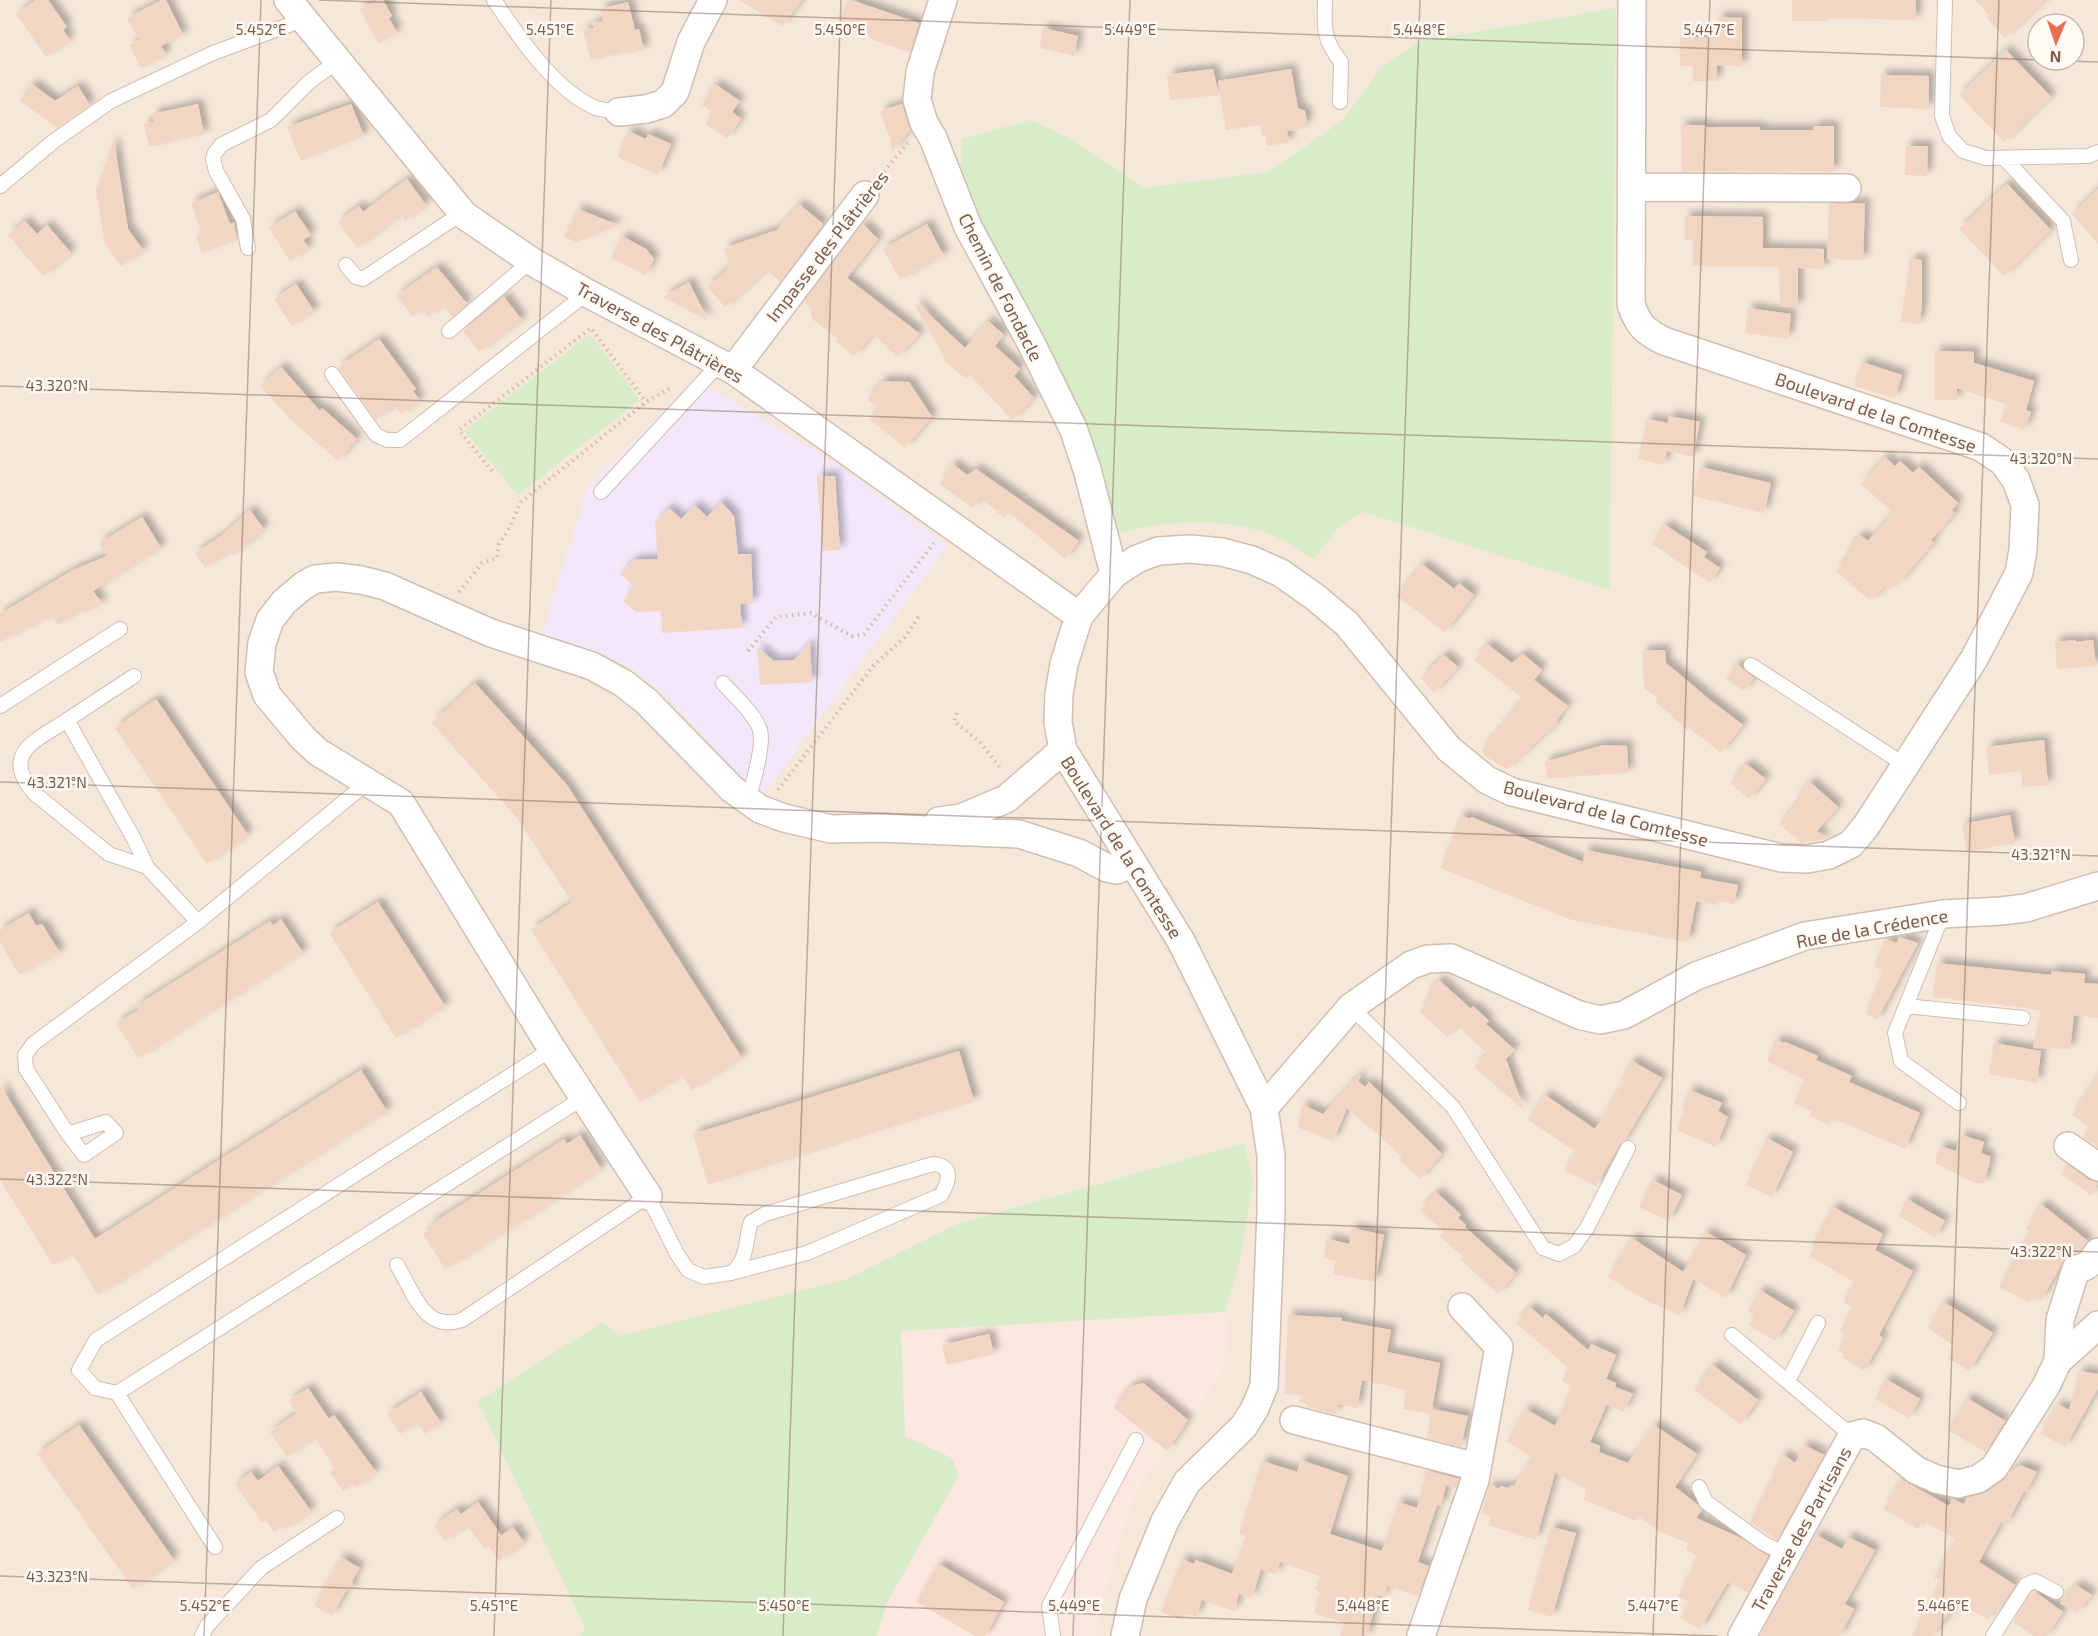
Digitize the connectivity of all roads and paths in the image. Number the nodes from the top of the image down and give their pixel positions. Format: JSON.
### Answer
{"nodes":[{"id":1,"x":494,"y":0,"type":"edge"},
{"id":2,"x":713,"y":0,"type":"edge"},
{"id":3,"x":943,"y":0,"type":"edge"},
{"id":4,"x":1325,"y":0,"type":"edge"},
{"id":5,"x":1632,"y":0,"type":"edge"},
{"id":6,"x":1945,"y":0,"type":"edge"},
{"id":7,"x":296,"y":9,"type":"edge"},
{"id":8,"x":339,"y":60,"type":"junction"},
{"id":9,"x":1340,"y":102,"type":"dead end"},
{"id":10,"x":619,"y":112,"type":"joint"},
{"id":11,"x":924,"y":123,"type":"junction"},
{"id":12,"x":2098,"y":152,"type":"edge"},
{"id":13,"x":2004,"y":158,"type":"junction"},
{"id":14,"x":0,"y":186,"type":"edge"},
{"id":15,"x":1632,"y":187,"type":"junction"},
{"id":16,"x":1847,"y":188,"type":"dead end"},
{"id":17,"x":865,"y":195,"type":"joint"},
{"id":18,"x":462,"y":213,"type":"junction"},
{"id":19,"x":248,"y":248,"type":"dead end"},
{"id":20,"x":2071,"y":260,"type":"dead end"},
{"id":21,"x":531,"y":261,"type":"junction"},
{"id":22,"x":346,"y":265,"type":"dead end"},
{"id":23,"x":587,"y":293,"type":"junction"},
{"id":24,"x":449,"y":331,"type":"dead end"},
{"id":25,"x":727,"y":366,"type":"junction"},
{"id":26,"x":332,"y":374,"type":"dead end"},
{"id":27,"x":673,"y":387,"type":"dead end"},
{"id":28,"x":646,"y":402,"type":"junction"},
{"id":29,"x":492,"y":471,"type":"dead end"},
{"id":30,"x":601,"y":492,"type":"dead end"},
{"id":31,"x":949,"y":524,"type":"junction"},
{"id":32,"x":1114,"y":574,"type":"junction"},
{"id":33,"x":442,"y":611,"type":"junction"},
{"id":34,"x":920,"y":615,"type":"dead end"},
{"id":35,"x":1079,"y":616,"type":"junction"},
{"id":36,"x":120,"y":629,"type":"dead end"},
{"id":37,"x":748,"y":651,"type":"dead end"},
{"id":38,"x":1751,"y":665,"type":"dead end"},
{"id":39,"x":134,"y":676,"type":"dead end"},
{"id":40,"x":723,"y":683,"type":"dead end"},
{"id":41,"x":0,"y":706,"type":"edge"},
{"id":42,"x":957,"y":713,"type":"dead end"},
{"id":43,"x":67,"y":720,"type":"junction"},
{"id":44,"x":1063,"y":750,"type":"junction"},
{"id":45,"x":1905,"y":765,"type":"junction"},
{"id":46,"x":1007,"y":773,"type":"dead end"},
{"id":47,"x":368,"y":782,"type":"junction"},
{"id":48,"x":749,"y":798,"type":"junction"},
{"id":49,"x":879,"y":828,"type":"junction"},
{"id":50,"x":1132,"y":863,"type":"junction"},
{"id":51,"x":147,"y":867,"type":"junction"},
{"id":52,"x":2098,"y":886,"type":"edge"},
{"id":53,"x":1942,"y":914,"type":"junction"},
{"id":54,"x":198,"y":922,"type":"junction"},
{"id":55,"x":1906,"y":1006,"type":"junction"},
{"id":56,"x":1352,"y":1007,"type":"junction"},
{"id":57,"x":2023,"y":1018,"type":"dead end"},
{"id":58,"x":552,"y":1049,"type":"junction"},
{"id":59,"x":583,"y":1098,"type":"junction"},
{"id":60,"x":1959,"y":1103,"type":"dead end"},
{"id":61,"x":1264,"y":1108,"type":"junction"},
{"id":62,"x":68,"y":1134,"type":"dead end"},
{"id":63,"x":2068,"y":1146,"type":"dead end"},
{"id":64,"x":1628,"y":1148,"type":"dead end"},
{"id":65,"x":2098,"y":1167,"type":"edge"},
{"id":66,"x":648,"y":1196,"type":"junction"},
{"id":67,"x":2098,"y":1252,"type":"edge"},
{"id":68,"x":397,"y":1264,"type":"dead end"},
{"id":69,"x":731,"y":1273,"type":"junction"},
{"id":70,"x":1461,"y":1307,"type":"dead end"},
{"id":71,"x":1818,"y":1323,"type":"dead end"},
{"id":72,"x":2098,"y":1325,"type":"edge"},
{"id":73,"x":1732,"y":1335,"type":"dead end"},
{"id":74,"x":2058,"y":1361,"type":"junction"},
{"id":75,"x":1788,"y":1381,"type":"junction"},
{"id":76,"x":117,"y":1393,"type":"junction"},
{"id":77,"x":1294,"y":1420,"type":"dead end"},
{"id":78,"x":1852,"y":1436,"type":"junction"},
{"id":79,"x":1136,"y":1440,"type":"dead end"},
{"id":80,"x":1477,"y":1467,"type":"junction"},
{"id":81,"x":1700,"y":1486,"type":"dead end"},
{"id":82,"x":337,"y":1518,"type":"dead end"},
{"id":83,"x":215,"y":1547,"type":"dead end"},
{"id":84,"x":1786,"y":1556,"type":"junction"},
{"id":85,"x":2056,"y":1592,"type":"dead end"},
{"id":86,"x":202,"y":1636,"type":"edge"},
{"id":87,"x":1053,"y":1636,"type":"edge"},
{"id":88,"x":1125,"y":1636,"type":"edge"},
{"id":89,"x":1421,"y":1636,"type":"edge"},
{"id":90,"x":1742,"y":1636,"type":"edge"},
{"id":91,"x":1993,"y":1636,"type":"edge"}],
"edges":[{"from":1,"to":10,"type":"lane"},
{"from":2,"to":10,"type":"street"},
{"from":3,"to":11,"type":"street","name":"Chemin de Fondacle"},
{"from":4,"to":9,"type":"lane"},
{"from":5,"to":15,"type":"street","name":"Boulevard de la Comtesse"},
{"from":6,"to":13,"type":"lane"},
{"from":7,"to":8,"type":"street","name":"Traverse des Plâtrières"},
{"from":7,"to":14,"type":"lane"},
{"from":8,"to":18,"type":"street","name":"Traverse des Plâtrières"},
{"from":8,"to":19,"type":"lane"},
{"from":11,"to":17,"type":"path","name":"Impasse des Plâtrières"},
{"from":11,"to":32,"type":"street","name":"Chemin de Fondacle"},
{"from":12,"to":13,"type":"lane"},
{"from":13,"to":20,"type":"lane"},
{"from":15,"to":16,"type":"street"},
{"from":15,"to":45,"type":"street","name":"Boulevard de la Comtesse"},
{"from":17,"to":25,"type":"street","name":"Impasse des Plâtrières"},
{"from":18,"to":21,"type":"street","name":"Traverse des Plâtrières"},
{"from":18,"to":22,"type":"lane"},
{"from":21,"to":23,"type":"street","name":"Traverse des Plâtrières"},
{"from":21,"to":24,"type":"lane"},
{"from":23,"to":25,"type":"street","name":"Traverse des Plâtrières"},
{"from":23,"to":26,"type":"lane"},
{"from":25,"to":30,"type":"lane"},
{"from":25,"to":31,"type":"street","name":"Traverse des Plâtrières"},
{"from":27,"to":28,"type":"path"},
{"from":28,"to":29,"type":"path"},
{"from":28,"to":33,"type":"path"},
{"from":31,"to":35,"type":"street","name":"Traverse des Plâtrières"},
{"from":31,"to":37,"type":"path"},
{"from":32,"to":35,"type":"street","name":"Boulevard de la Comtesse"},
{"from":32,"to":45,"type":"street","name":"Boulevard de la Comtesse"},
{"from":33,"to":47,"type":"street"},
{"from":33,"to":48,"type":"street"},
{"from":34,"to":48,"type":"path"},
{"from":35,"to":44,"type":"street","name":"Boulevard de la Comtesse"},
{"from":36,"to":41,"type":"lane"},
{"from":38,"to":45,"type":"lane"},
{"from":39,"to":43,"type":"lane"},
{"from":40,"to":48,"type":"lane"},
{"from":42,"to":46,"type":"path"},
{"from":43,"to":51,"type":"lane"},
{"from":43,"to":51,"type":"lane"},
{"from":44,"to":49,"type":"street"},
{"from":44,"to":50,"type":"street","name":"Boulevard de la Comtesse"},
{"from":47,"to":54,"type":"lane"},
{"from":47,"to":58,"type":"street"},
{"from":48,"to":49,"type":"street"},
{"from":49,"to":50,"type":"street"},
{"from":50,"to":61,"type":"street","name":"Boulevard de la Comtesse"},
{"from":51,"to":54,"type":"lane"},
{"from":52,"to":53,"type":"street","name":"Rue de la Crédence"},
{"from":53,"to":55,"type":"lane"},
{"from":53,"to":56,"type":"street","name":"Rue de la Crédence"},
{"from":54,"to":62,"type":"lane"},
{"from":55,"to":57,"type":"lane"},
{"from":55,"to":60,"type":"lane"},
{"from":56,"to":61,"type":"street","name":"Rue de la Crédence"},
{"from":56,"to":64,"type":"lane"},
{"from":58,"to":59,"type":"street"},
{"from":58,"to":76,"type":"lane"},
{"from":59,"to":66,"type":"street"},
{"from":59,"to":76,"type":"lane"},
{"from":61,"to":88,"type":"street","name":"Boulevard de la Comtesse"},
{"from":63,"to":65,"type":"street"},
{"from":66,"to":68,"type":"lane"},
{"from":66,"to":69,"type":"lane"},
{"from":67,"to":74,"type":"street"},
{"from":69,"to":69,"type":"lane"},
{"from":70,"to":80,"type":"street"},
{"from":71,"to":75,"type":"lane"},
{"from":72,"to":74,"type":"street","name":"Traverse des Partisans"},
{"from":73,"to":75,"type":"lane"},
{"from":74,"to":78,"type":"street","name":"Traverse des Partisans"},
{"from":75,"to":78,"type":"lane"},
{"from":76,"to":83,"type":"lane"},
{"from":77,"to":80,"type":"street"},
{"from":78,"to":84,"type":"street","name":"Traverse des Partisans"},
{"from":79,"to":87,"type":"lane"},
{"from":80,"to":89,"type":"street"},
{"from":81,"to":84,"type":"lane"},
{"from":82,"to":86,"type":"lane"},
{"from":84,"to":90,"type":"street","name":"Traverse des Partisans"},
{"from":85,"to":91,"type":"lane"}]}
